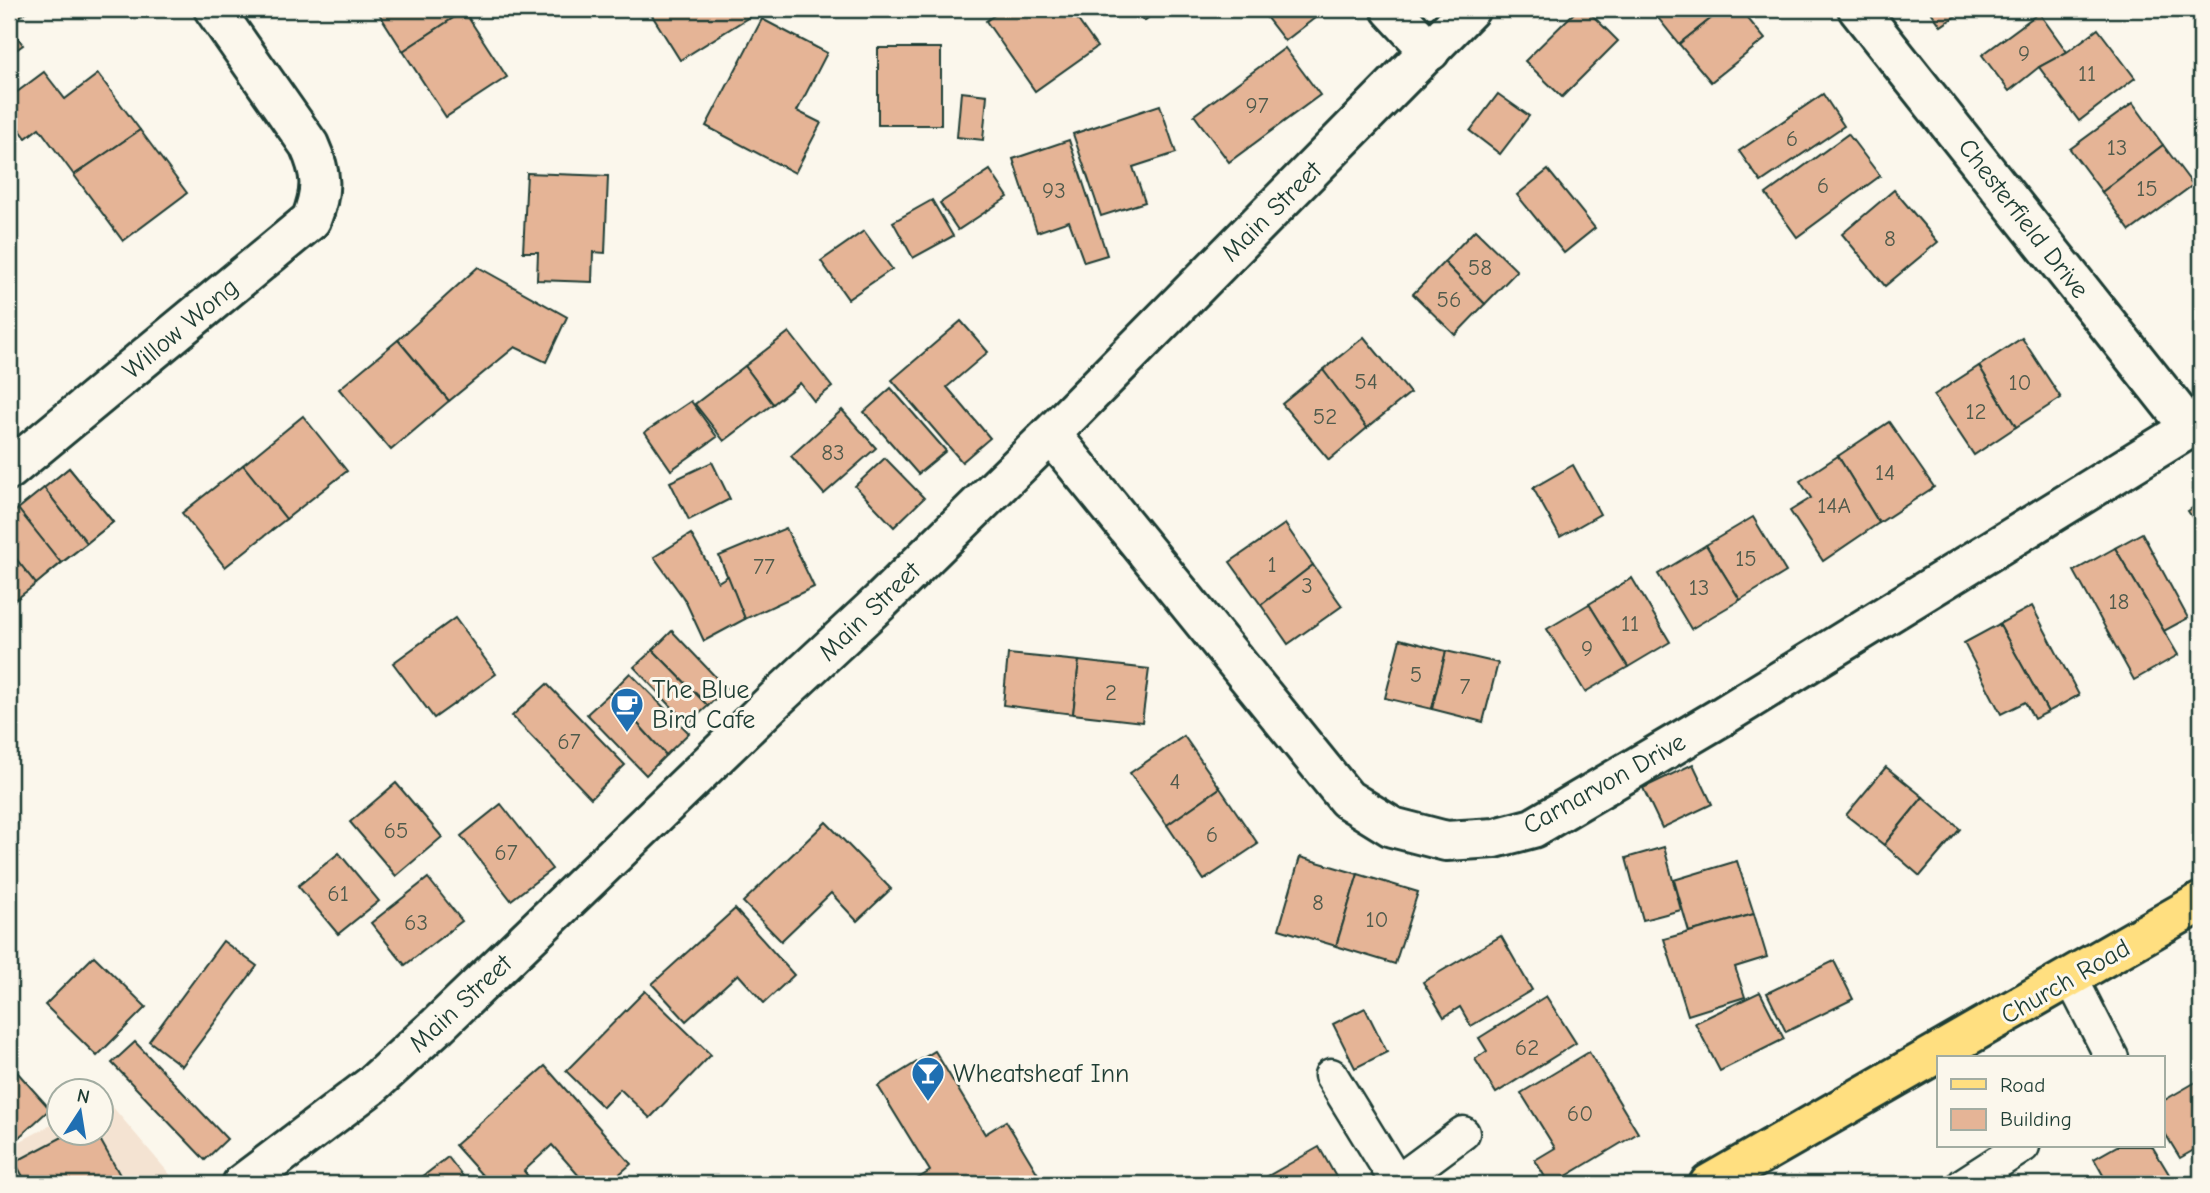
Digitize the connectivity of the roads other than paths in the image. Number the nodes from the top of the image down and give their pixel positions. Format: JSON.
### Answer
{"nodes":[{"id":1,"x":214,"y":9,"type":"edge"},
{"id":2,"x":1391,"y":9,"type":"edge"},
{"id":3,"x":1470,"y":9,"type":"edge"},
{"id":4,"x":1858,"y":9,"type":"edge"},
{"id":5,"x":1430,"y":51,"type":"junction"},
{"id":6,"x":2196,"y":424,"type":"edge"},
{"id":7,"x":1051,"y":434,"type":"junction"},
{"id":8,"x":9,"y":470,"type":"edge"},
{"id":9,"x":1995,"y":547,"type":"joint"},
{"id":10,"x":2201,"y":902,"type":"edge"},
{"id":11,"x":2071,"y":978,"type":"junction"},
{"id":12,"x":2111,"y":1056,"type":"edge"},
{"id":13,"x":1331,"y":1075,"type":"dead end"},
{"id":14,"x":1463,"y":1133,"type":"dead end"},
{"id":15,"x":2019,"y":1148,"type":"edge"},
{"id":16,"x":1397,"y":1183,"type":"edge"},
{"id":17,"x":242,"y":1184,"type":"edge"},
{"id":18,"x":1709,"y":1184,"type":"edge"},
{"id":19,"x":1964,"y":1184,"type":"edge"}],
"edges":[{"from":1,"to":8,"type":"street","name":"Willow Wong"},
{"from":2,"to":5,"type":"street"},
{"from":3,"to":5,"type":"street","name":"Main Street"},
{"from":4,"to":6,"type":"street","name":"Chesterfield Drive"},
{"from":5,"to":7,"type":"street","name":"Main Street"},
{"from":6,"to":9,"type":"street","name":"Chesterfield Drive"},
{"from":7,"to":9,"type":"street","name":"Carnarvon Drive"},
{"from":7,"to":17,"type":"street","name":"Main Street"},
{"from":10,"to":11,"type":"main road","name":"Church Road"},
{"from":11,"to":12,"type":"lane"},
{"from":11,"to":18,"type":"main road","name":"Church Road"},
{"from":13,"to":16,"type":"lane"},
{"from":14,"to":16,"type":"lane"},
{"from":15,"to":19,"type":"lane"}]}
